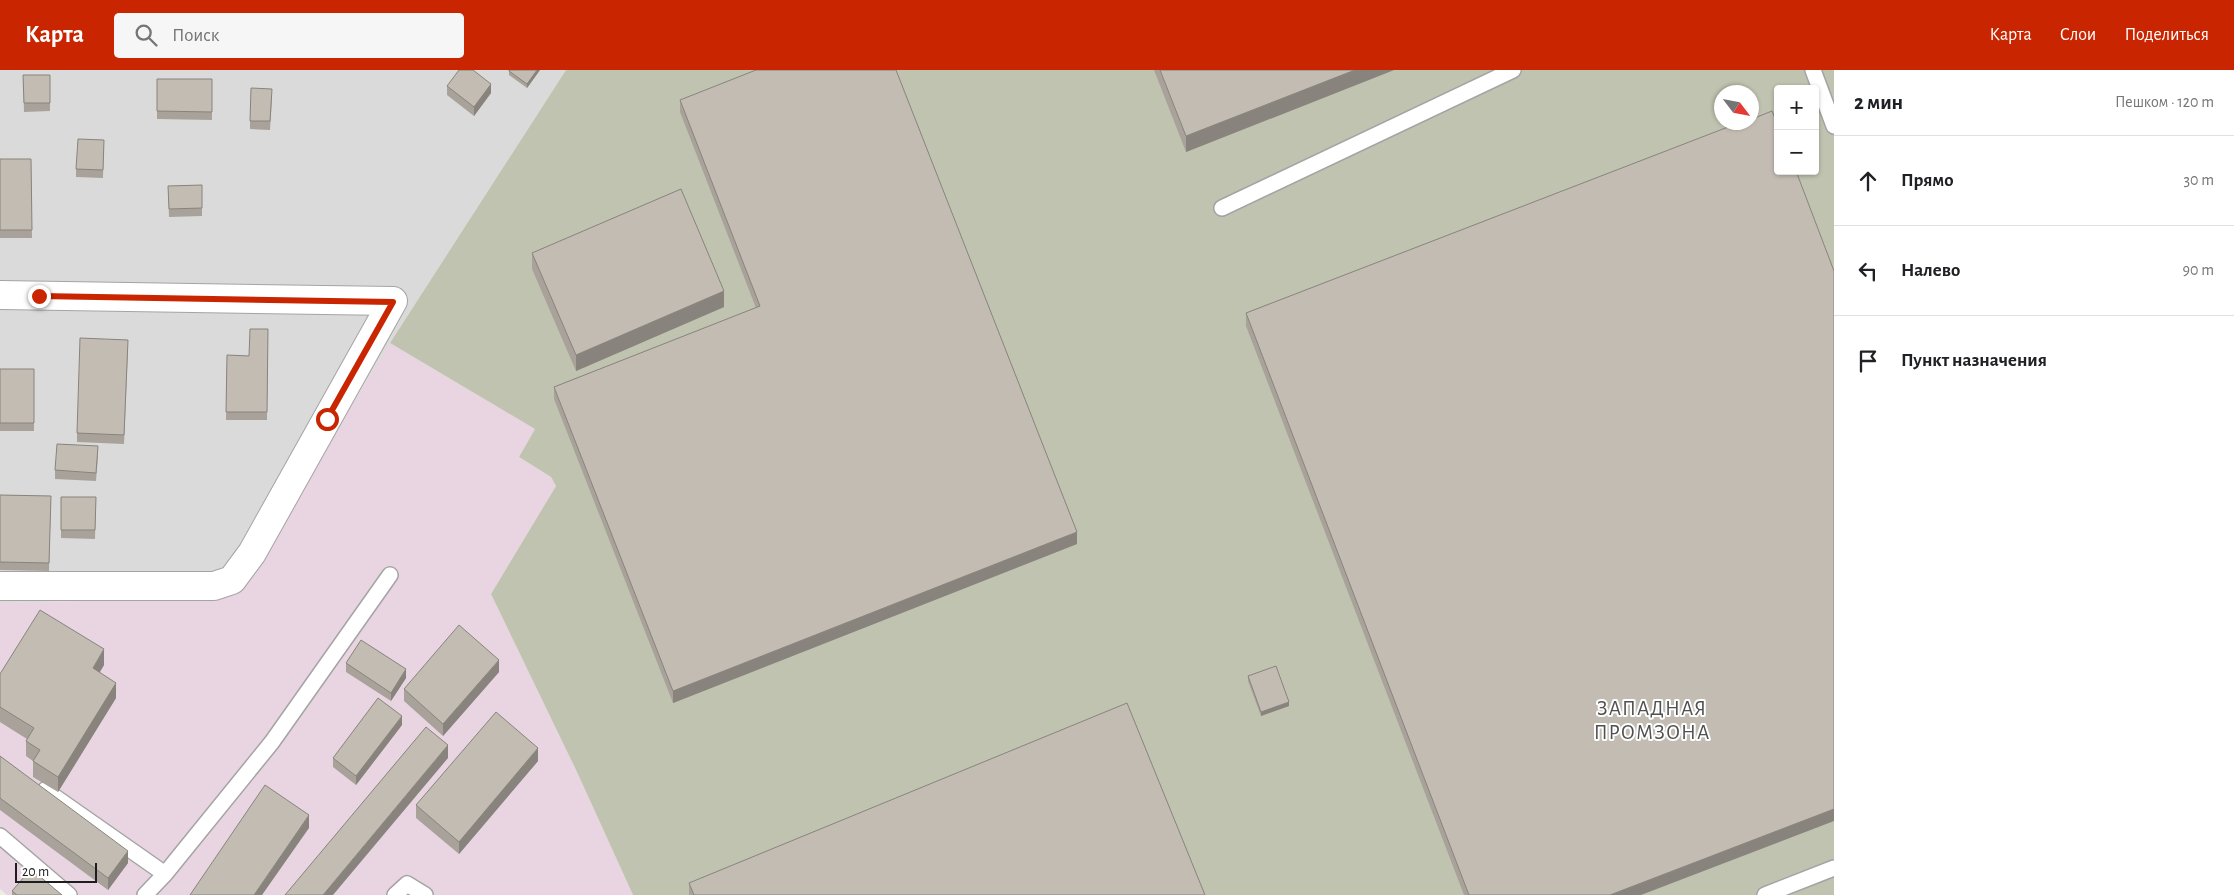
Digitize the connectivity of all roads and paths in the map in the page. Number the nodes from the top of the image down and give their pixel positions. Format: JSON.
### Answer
{"nodes":[{"id":1,"x":1513,"y":70,"type":"edge"},
{"id":2,"x":1813,"y":70,"type":"edge"},
{"id":3,"x":1834,"y":126,"type":"edge"},
{"id":4,"x":1222,"y":208,"type":"dead end"},
{"id":5,"x":0,"y":295,"type":"edge"},
{"id":6,"x":390,"y":575,"type":"dead end"},
{"id":7,"x":0,"y":586,"type":"edge"},
{"id":8,"x":31,"y":780,"type":"edge"},
{"id":9,"x":0,"y":836,"type":"edge"},
{"id":10,"x":1834,"y":868,"type":"edge"},
{"id":11,"x":164,"y":874,"type":"junction"},
{"id":12,"x":69,"y":895,"type":"edge"},
{"id":13,"x":145,"y":895,"type":"edge"},
{"id":14,"x":395,"y":895,"type":"edge"},
{"id":15,"x":425,"y":895,"type":"edge"},
{"id":16,"x":1765,"y":895,"type":"edge"}],
"edges":[{"from":1,"to":4,"type":"lane"},
{"from":2,"to":3,"type":"lane"},
{"from":5,"to":7,"type":"street"},
{"from":6,"to":11,"type":"lane"},
{"from":8,"to":11,"type":"lane"},
{"from":9,"to":12,"type":"lane"},
{"from":10,"to":16,"type":"lane"},
{"from":11,"to":13,"type":"lane"},
{"from":14,"to":15,"type":"lane"}]}
